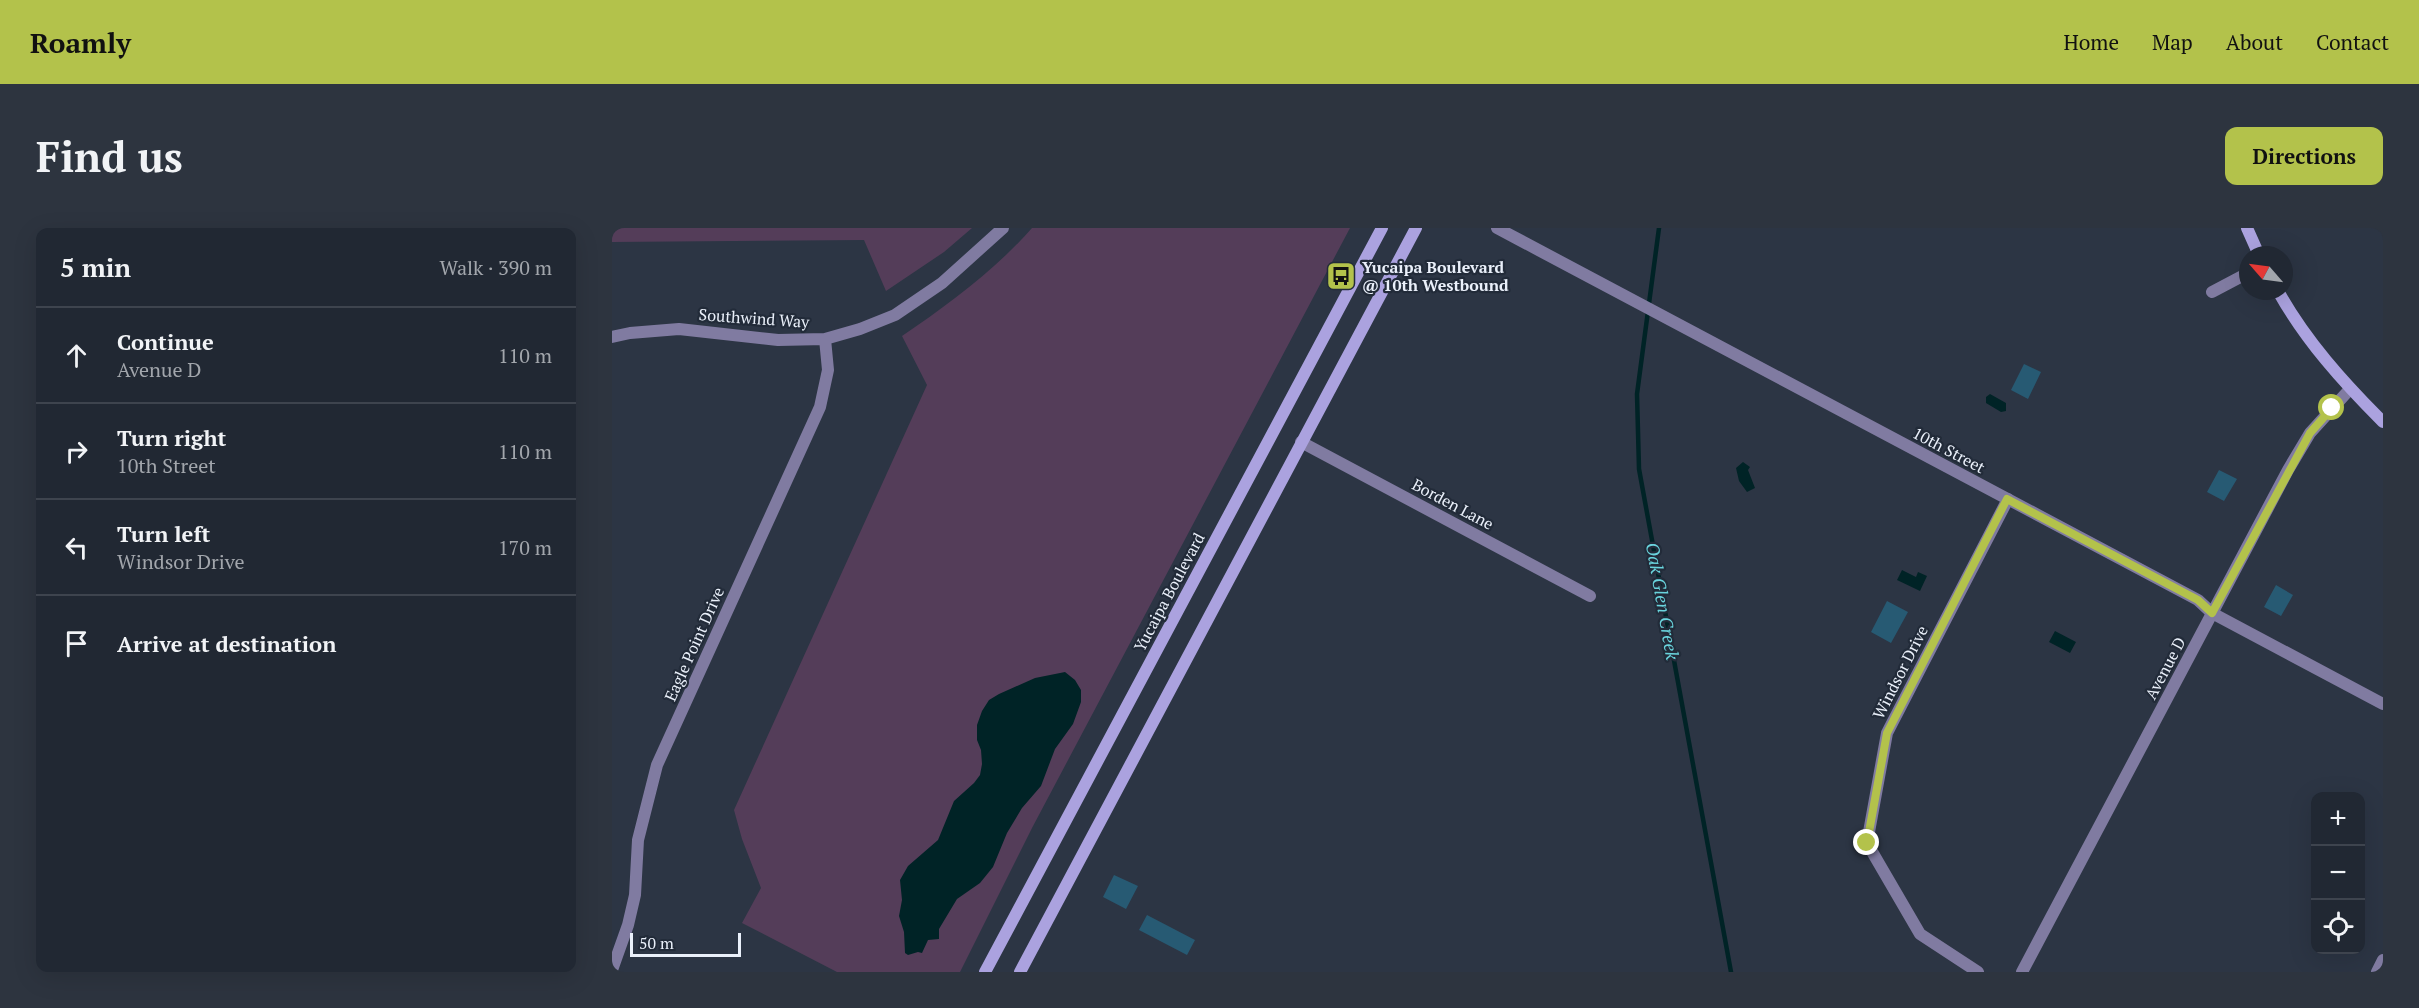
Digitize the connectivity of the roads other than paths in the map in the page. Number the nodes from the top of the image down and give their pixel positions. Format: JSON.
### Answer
{"nodes":[{"id":1,"x":1003,"y":228,"type":"edge"},
{"id":2,"x":1382,"y":228,"type":"edge"},
{"id":3,"x":1416,"y":228,"type":"edge"},
{"id":4,"x":1497,"y":228,"type":"edge"},
{"id":5,"x":2247,"y":228,"type":"edge"},
{"id":6,"x":2255,"y":246,"type":"edge"},
{"id":7,"x":2239,"y":278,"type":"edge"},
{"id":8,"x":2212,"y":292,"type":"dead end"},
{"id":9,"x":2284,"y":300,"type":"edge"},
{"id":10,"x":612,"y":337,"type":"edge"},
{"id":11,"x":825,"y":339,"type":"junction"},
{"id":12,"x":2350,"y":389,"type":"junction"},
{"id":13,"x":2383,"y":422,"type":"edge"},
{"id":14,"x":1301,"y":442,"type":"junction"},
{"id":15,"x":2007,"y":499,"type":"junction"},
{"id":16,"x":1590,"y":596,"type":"dead end"},
{"id":17,"x":2212,"y":613,"type":"junction"},
{"id":18,"x":2383,"y":704,"type":"edge"},
{"id":19,"x":2383,"y":960,"type":"edge"},
{"id":20,"x":612,"y":970,"type":"edge"},
{"id":21,"x":985,"y":972,"type":"edge"},
{"id":22,"x":1020,"y":972,"type":"edge"},
{"id":23,"x":1978,"y":972,"type":"edge"},
{"id":24,"x":2022,"y":972,"type":"edge"},
{"id":25,"x":2377,"y":972,"type":"edge"}],
"edges":[{"from":1,"to":11,"type":"street","name":"Southwind Way"},
{"from":2,"to":21,"type":"main road","name":"Yucaipa Boulevard"},
{"from":3,"to":14,"type":"main road"},
{"from":4,"to":15,"type":"street","name":"10th Street"},
{"from":5,"to":6,"type":"main road"},
{"from":7,"to":8,"type":"street"},
{"from":9,"to":12,"type":"main road"},
{"from":10,"to":11,"type":"street","name":"Southwind Way"},
{"from":11,"to":20,"type":"street","name":"Eagle Point Drive"},
{"from":12,"to":13,"type":"main road"},
{"from":12,"to":17,"type":"street","name":"Avenue D"},
{"from":14,"to":16,"type":"street","name":"Borden Lane"},
{"from":14,"to":22,"type":"main road"},
{"from":15,"to":17,"type":"street","name":"10th Street"},
{"from":15,"to":23,"type":"street","name":"Windsor Drive"},
{"from":17,"to":18,"type":"street","name":"10th Street"},
{"from":17,"to":24,"type":"street","name":"Avenue D"},
{"from":19,"to":25,"type":"street"}]}
